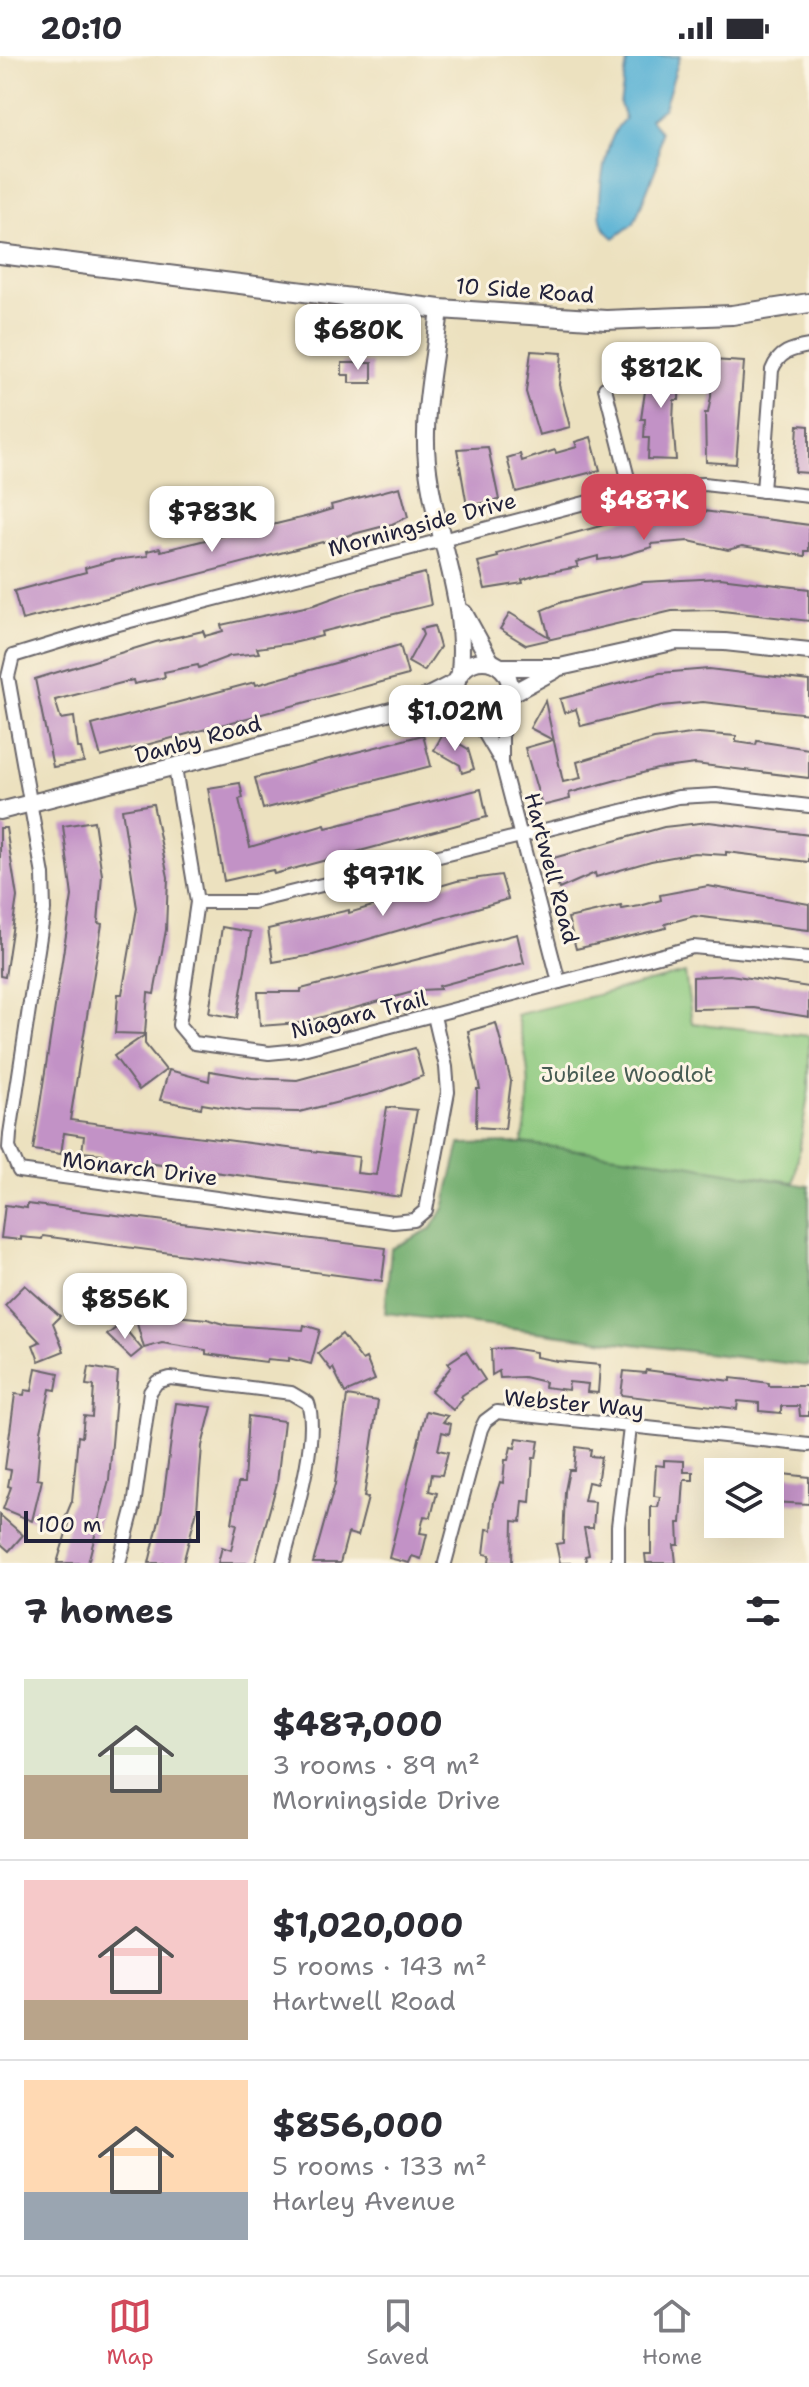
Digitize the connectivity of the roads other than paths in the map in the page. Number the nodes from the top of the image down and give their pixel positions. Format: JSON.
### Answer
{"nodes":[{"id":1,"x":0,"y":254,"type":"edge"},
{"id":2,"x":809,"y":303,"type":"edge"},
{"id":3,"x":440,"y":309,"type":"junction"},
{"id":4,"x":809,"y":346,"type":"edge"},
{"id":5,"x":605,"y":388,"type":"dead end"},
{"id":6,"x":631,"y":490,"type":"junction"},
{"id":7,"x":763,"y":491,"type":"junction"},
{"id":8,"x":809,"y":496,"type":"edge"},
{"id":9,"x":443,"y":539,"type":"junction"},
{"id":10,"x":460,"y":604,"type":"junction"},
{"id":11,"x":809,"y":651,"type":"edge"},
{"id":12,"x":496,"y":665,"type":"junction"},
{"id":13,"x":560,"y":667,"type":"junction"},
{"id":14,"x":458,"y":678,"type":"junction"},
{"id":15,"x":506,"y":702,"type":"junction"},
{"id":16,"x":407,"y":707,"type":"junction"},
{"id":17,"x":469,"y":712,"type":"junction"},
{"id":18,"x":502,"y":764,"type":"junction"},
{"id":19,"x":175,"y":768,"type":"junction"},
{"id":20,"x":30,"y":805,"type":"junction"},
{"id":21,"x":809,"y":806,"type":"edge"},
{"id":22,"x":0,"y":811,"type":"edge"},
{"id":23,"x":521,"y":837,"type":"junction"},
{"id":24,"x":197,"y":902,"type":"junction"},
{"id":25,"x":809,"y":958,"type":"edge"},
{"id":26,"x":559,"y":982,"type":"junction"},
{"id":27,"x":434,"y":1016,"type":"junction"},
{"id":28,"x":630,"y":1428,"type":"junction"},
{"id":29,"x":809,"y":1445,"type":"edge"},
{"id":30,"x":119,"y":1563,"type":"edge"},
{"id":31,"x":283,"y":1563,"type":"edge"},
{"id":32,"x":445,"y":1563,"type":"edge"},
{"id":33,"x":618,"y":1563,"type":"edge"}],
"edges":[{"from":1,"to":3,"type":"main road","name":"10 Side Road"},
{"from":2,"to":3,"type":"main road","name":"10 Side Road"},
{"from":3,"to":9,"type":"street"},
{"from":4,"to":7,"type":"street"},
{"from":5,"to":6,"type":"street"},
{"from":6,"to":7,"type":"street","name":"Morningside Drive"},
{"from":6,"to":9,"type":"street","name":"Morningside Drive"},
{"from":7,"to":8,"type":"street","name":"Morningside Drive"},
{"from":9,"to":10,"type":"street"},
{"from":9,"to":20,"type":"street","name":"Morningside Drive"},
{"from":10,"to":12,"type":"street"},
{"from":10,"to":14,"type":"street"},
{"from":11,"to":13,"type":"street"},
{"from":12,"to":13,"type":"street"},
{"from":12,"to":14,"type":"street"},
{"from":12,"to":15,"type":"street"},
{"from":13,"to":15,"type":"street"},
{"from":14,"to":16,"type":"street","name":"Danby Road"},
{"from":14,"to":17,"type":"street"},
{"from":15,"to":17,"type":"street"},
{"from":15,"to":18,"type":"street","name":"Hartwell Road"},
{"from":16,"to":17,"type":"street","name":"Danby Road"},
{"from":16,"to":19,"type":"street","name":"Danby Road"},
{"from":17,"to":18,"type":"street","name":"Hartwell Road"},
{"from":18,"to":23,"type":"street","name":"Hartwell Road"},
{"from":19,"to":20,"type":"street","name":"Danby Road"},
{"from":19,"to":24,"type":"street","name":"Niagara Trail"},
{"from":20,"to":22,"type":"street","name":"Danby Road"},
{"from":20,"to":27,"type":"street","name":"Monarch Drive"},
{"from":21,"to":23,"type":"street"},
{"from":23,"to":24,"type":"street"},
{"from":23,"to":26,"type":"street","name":"Hartwell Road"},
{"from":24,"to":27,"type":"street","name":"Niagara Trail"},
{"from":25,"to":26,"type":"street","name":"Niagara Trail"},
{"from":26,"to":27,"type":"street","name":"Niagara Trail"},
{"from":28,"to":29,"type":"street","name":"Webster Way"},
{"from":28,"to":32,"type":"street","name":"Webster Way"},
{"from":28,"to":33,"type":"street"},
{"from":30,"to":31,"type":"street"}]}
